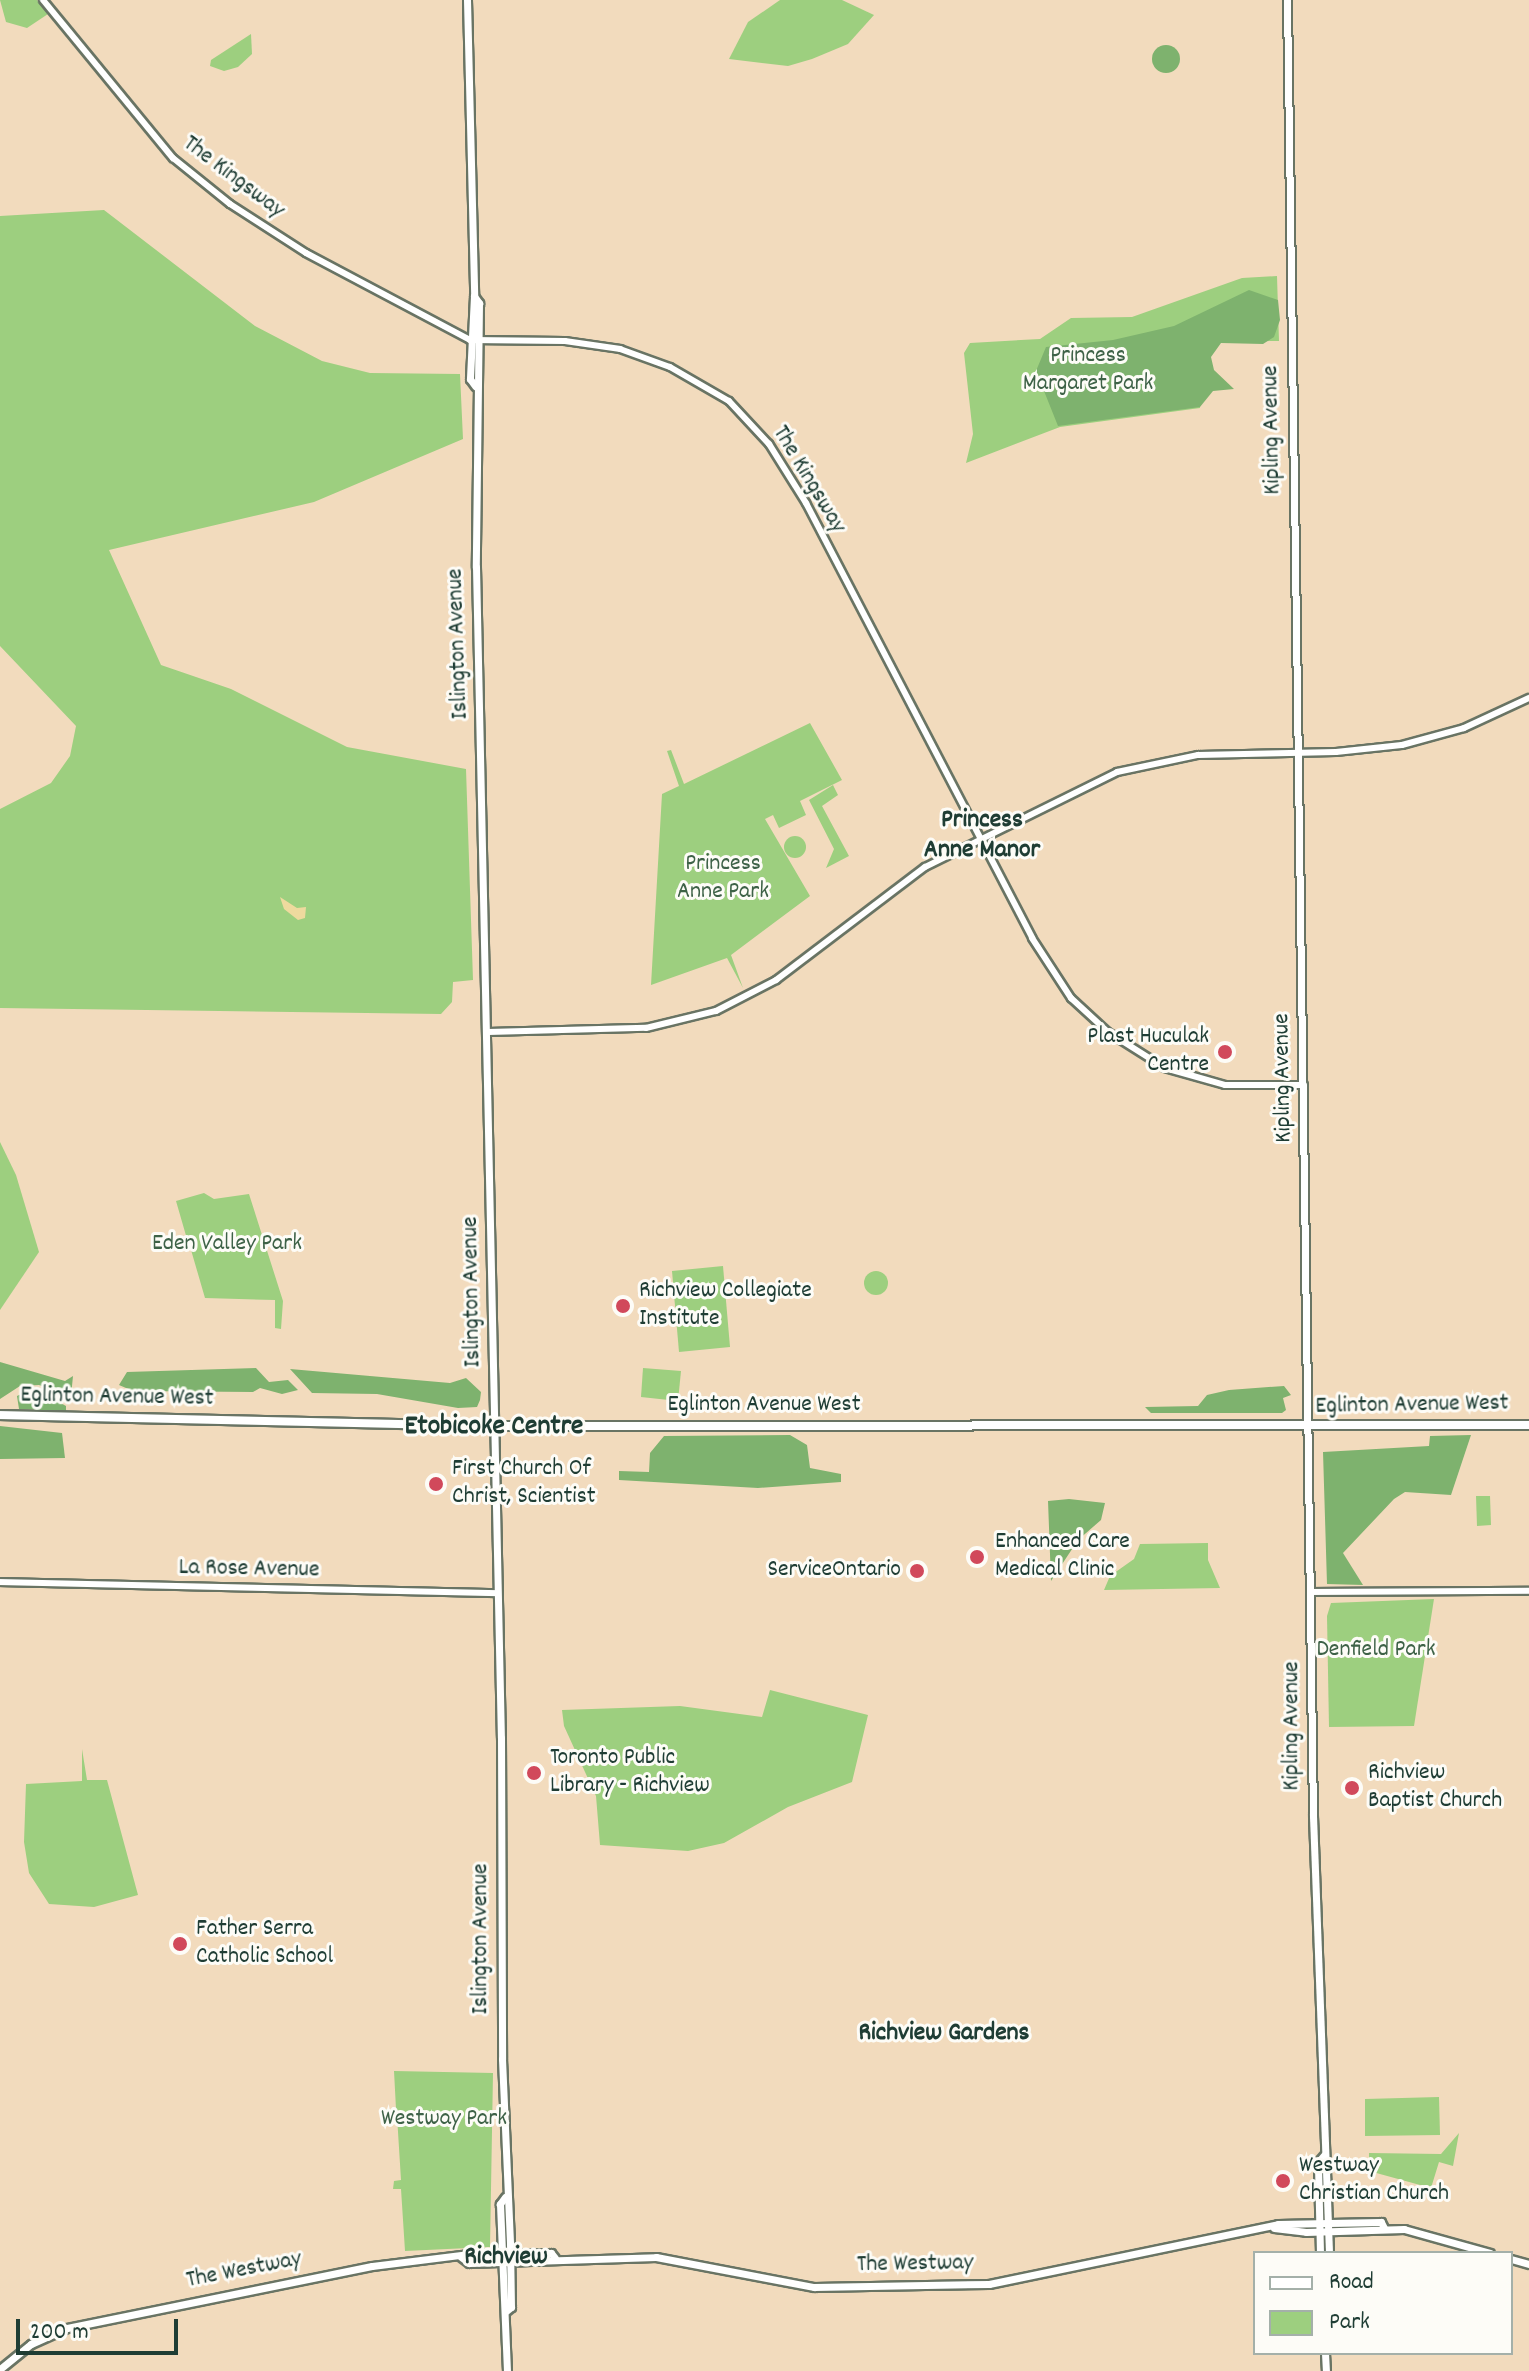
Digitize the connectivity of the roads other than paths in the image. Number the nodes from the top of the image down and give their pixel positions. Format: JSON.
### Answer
{"nodes":[{"id":1,"x":43,"y":0,"type":"edge"},
{"id":2,"x":467,"y":0,"type":"edge"},
{"id":3,"x":1287,"y":0,"type":"edge"},
{"id":4,"x":474,"y":340,"type":"junction"},
{"id":5,"x":1529,"y":698,"type":"edge"},
{"id":6,"x":1298,"y":753,"type":"junction"},
{"id":7,"x":980,"y":838,"type":"junction"},
{"id":8,"x":488,"y":1032,"type":"junction"},
{"id":9,"x":1304,"y":1085,"type":"junction"},
{"id":10,"x":0,"y":1415,"type":"edge"},
{"id":11,"x":1529,"y":1425,"type":"edge"},
{"id":12,"x":495,"y":1426,"type":"junction"},
{"id":13,"x":1308,"y":1427,"type":"junction"},
{"id":14,"x":0,"y":1582,"type":"edge"},
{"id":15,"x":1529,"y":1591,"type":"edge"},
{"id":16,"x":1312,"y":1592,"type":"junction"},
{"id":17,"x":497,"y":1593,"type":"junction"},
{"id":18,"x":1324,"y":2155,"type":"junction"},
{"id":19,"x":1329,"y":2222,"type":"junction"},
{"id":20,"x":1319,"y":2223,"type":"junction"},
{"id":21,"x":1274,"y":2228,"type":"junction"},
{"id":22,"x":1384,"y":2228,"type":"junction"},
{"id":23,"x":1319,"y":2232,"type":"junction"},
{"id":24,"x":1329,"y":2232,"type":"junction"},
{"id":25,"x":1320,"y":2251,"type":"edge"},
{"id":26,"x":1329,"y":2251,"type":"edge"},
{"id":27,"x":1483,"y":2251,"type":"edge"},
{"id":28,"x":506,"y":2258,"type":"junction"},
{"id":29,"x":0,"y":2369,"type":"edge"},
{"id":30,"x":507,"y":2371,"type":"edge"}],
"edges":[{"from":1,"to":4,"type":"street","name":"The Kingsway"},
{"from":2,"to":4,"type":"main road","name":"Islington Avenue"},
{"from":3,"to":6,"type":"main road","name":"Kipling Avenue"},
{"from":4,"to":7,"type":"street","name":"The Kingsway"},
{"from":4,"to":8,"type":"main road","name":"Islington Avenue"},
{"from":5,"to":6,"type":"street"},
{"from":6,"to":7,"type":"street"},
{"from":6,"to":9,"type":"main road","name":"Kipling Avenue"},
{"from":7,"to":8,"type":"street"},
{"from":7,"to":9,"type":"street","name":"The Kingsway"},
{"from":8,"to":12,"type":"main road","name":"Islington Avenue"},
{"from":9,"to":13,"type":"main road","name":"Kipling Avenue"},
{"from":10,"to":12,"type":"main road","name":"Eglinton Avenue West"},
{"from":11,"to":13,"type":"main road","name":"Eglinton Avenue West"},
{"from":12,"to":13,"type":"main road","name":"Eglinton Avenue West"},
{"from":12,"to":17,"type":"main road","name":"Islington Avenue"},
{"from":13,"to":16,"type":"main road","name":"Kipling Avenue"},
{"from":14,"to":17,"type":"street","name":"La Rose Avenue"},
{"from":15,"to":16,"type":"street"},
{"from":16,"to":18,"type":"main road","name":"Kipling Avenue"},
{"from":17,"to":28,"type":"main road","name":"Islington Avenue"},
{"from":18,"to":19,"type":"main road","name":"Kipling Avenue"},
{"from":18,"to":20,"type":"main road","name":"Kipling Avenue"},
{"from":19,"to":20,"type":"main road","name":"The Westway"},
{"from":19,"to":22,"type":"main road","name":"The Westway"},
{"from":19,"to":24,"type":"main road","name":"Kipling Avenue"},
{"from":20,"to":21,"type":"main road","name":"The Westway"},
{"from":20,"to":23,"type":"main road","name":"Kipling Avenue"},
{"from":21,"to":23,"type":"main road","name":"The Westway"},
{"from":21,"to":28,"type":"main road","name":"The Westway"},
{"from":22,"to":24,"type":"main road","name":"The Westway"},
{"from":22,"to":27,"type":"main road","name":"The Westway"},
{"from":23,"to":24,"type":"main road","name":"The Westway"},
{"from":23,"to":25,"type":"main road","name":"Kipling Avenue"},
{"from":24,"to":26,"type":"main road","name":"Kipling Avenue"},
{"from":28,"to":29,"type":"main road","name":"The Westway"},
{"from":28,"to":30,"type":"main road","name":"Islington Avenue"}]}
